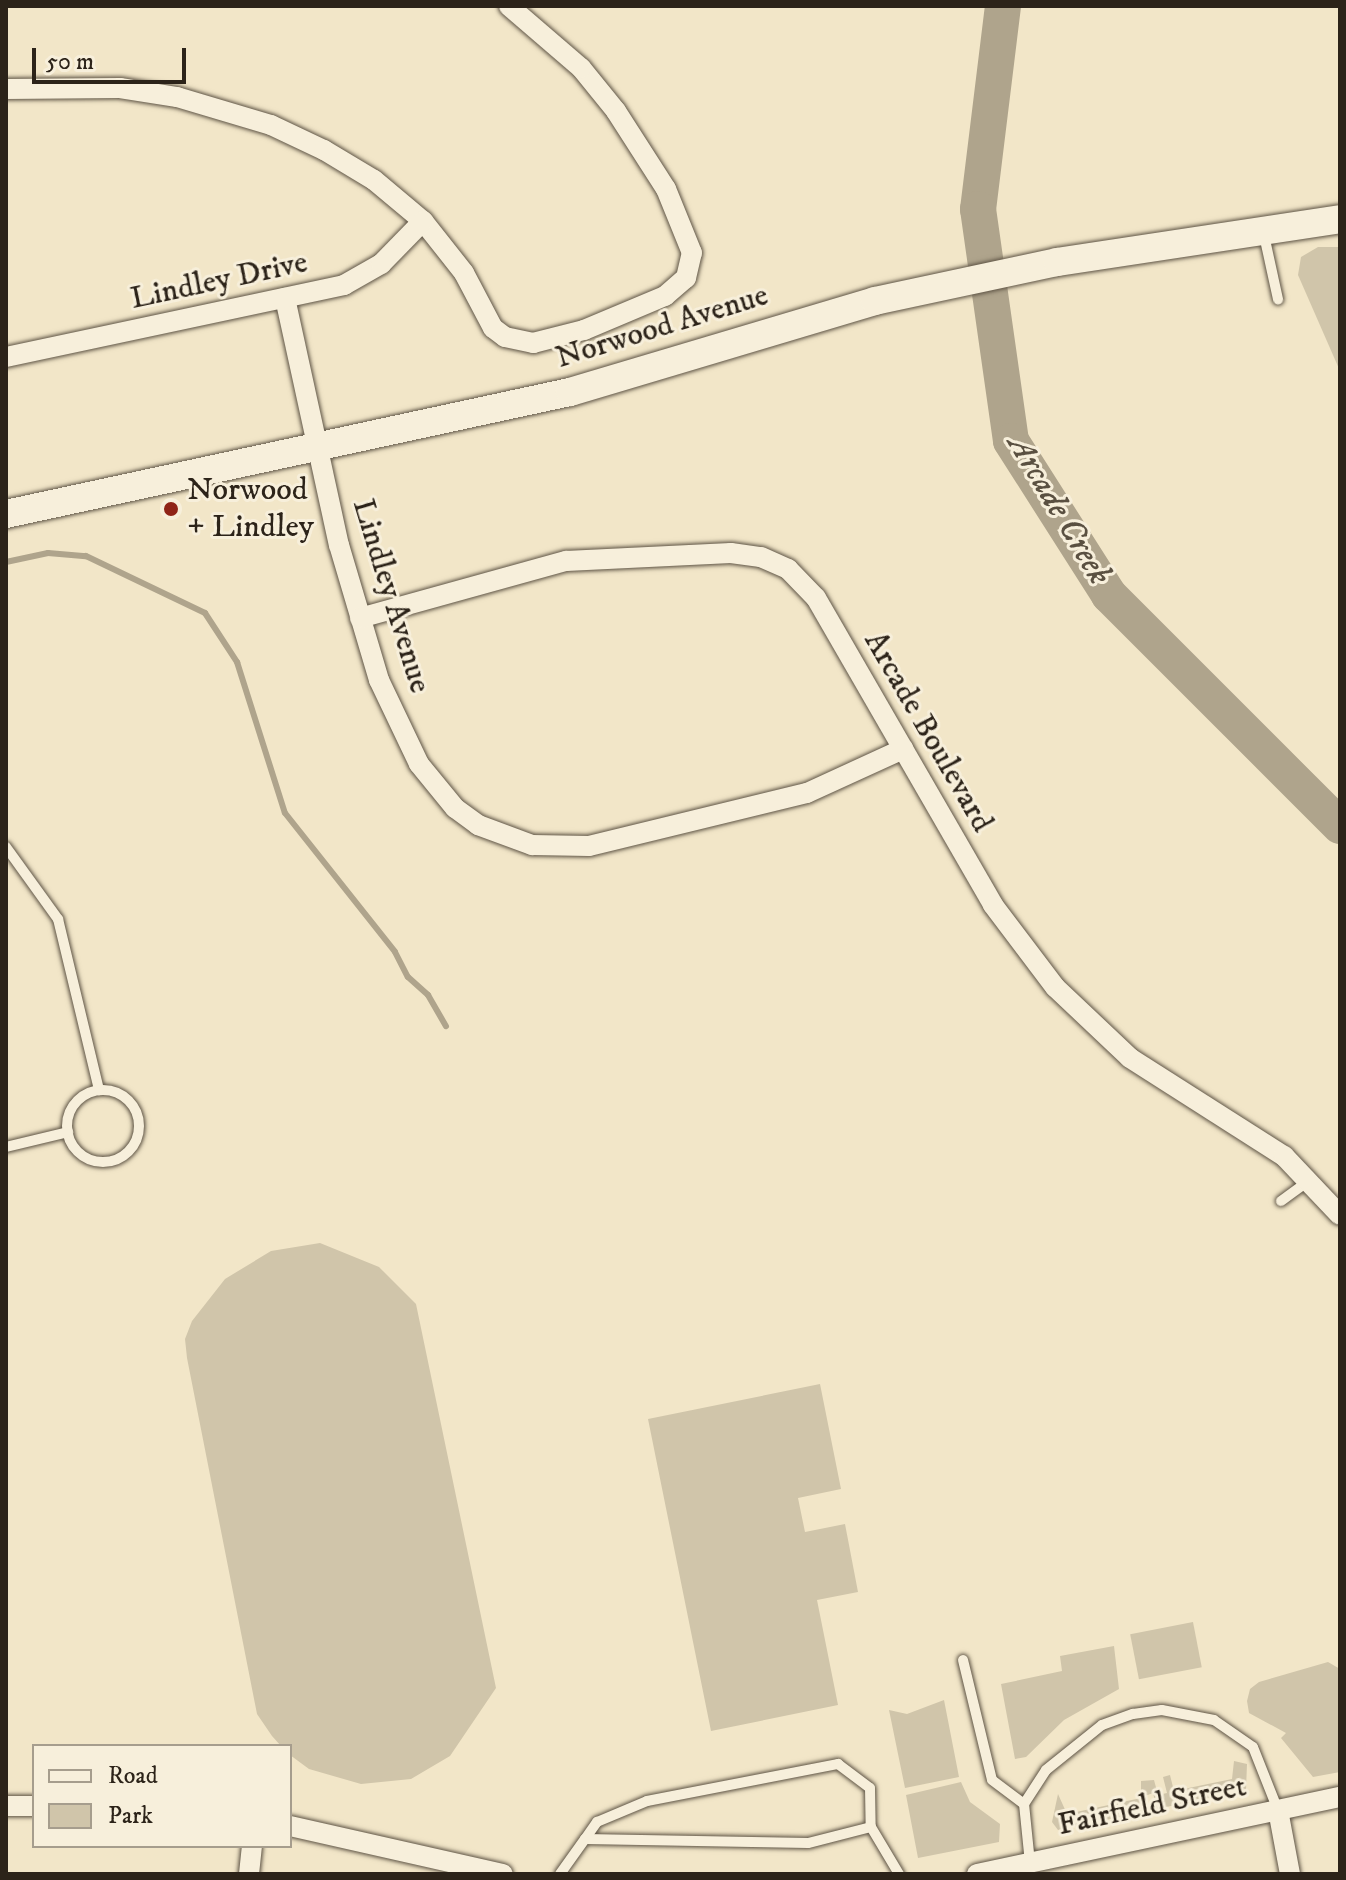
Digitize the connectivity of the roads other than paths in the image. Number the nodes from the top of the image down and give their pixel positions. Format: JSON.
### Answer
{"nodes":[{"id":1,"x":509,"y":6,"type":"edge"},
{"id":2,"x":6,"y":89,"type":"edge"},
{"id":3,"x":1340,"y":219,"type":"edge"},
{"id":4,"x":423,"y":221,"type":"junction"},
{"id":5,"x":1264,"y":233,"type":"junction"},
{"id":6,"x":285,"y":298,"type":"junction"},
{"id":7,"x":1278,"y":299,"type":"dead end"},
{"id":8,"x":6,"y":357,"type":"edge"},
{"id":9,"x":317,"y":448,"type":"junction"},
{"id":10,"x":6,"y":514,"type":"edge"},
{"id":11,"x":360,"y":618,"type":"junction"},
{"id":12,"x":903,"y":749,"type":"junction"},
{"id":13,"x":6,"y":847,"type":"edge"},
{"id":14,"x":99,"y":1090,"type":"junction"},
{"id":15,"x":68,"y":1132,"type":"junction"},
{"id":16,"x":6,"y":1147,"type":"edge"},
{"id":17,"x":1311,"y":1180,"type":"junction"},
{"id":18,"x":1281,"y":1201,"type":"dead end"},
{"id":19,"x":1340,"y":1215,"type":"edge"},
{"id":20,"x":963,"y":1660,"type":"dead end"},
{"id":21,"x":1340,"y":1797,"type":"edge"},
{"id":22,"x":1024,"y":1804,"type":"junction"},
{"id":23,"x":6,"y":1806,"type":"edge"},
{"id":24,"x":32,"y":1806,"type":"edge"},
{"id":25,"x":1278,"y":1810,"type":"junction"},
{"id":26,"x":292,"y":1826,"type":"edge"},
{"id":27,"x":871,"y":1827,"type":"junction"},
{"id":28,"x":585,"y":1839,"type":"junction"},
{"id":29,"x":252,"y":1848,"type":"edge"},
{"id":30,"x":1031,"y":1868,"type":"edge"},
{"id":31,"x":249,"y":1874,"type":"edge"},
{"id":32,"x":503,"y":1874,"type":"edge"},
{"id":33,"x":560,"y":1874,"type":"edge"},
{"id":34,"x":899,"y":1874,"type":"edge"},
{"id":35,"x":977,"y":1874,"type":"edge"},
{"id":36,"x":1290,"y":1874,"type":"edge"}],
"edges":[{"from":1,"to":4,"type":"street"},
{"from":2,"to":4,"type":"street"},
{"from":3,"to":5,"type":"main road","name":"Norwood Avenue"},
{"from":4,"to":6,"type":"street","name":"Lindley Drive"},
{"from":5,"to":7,"type":"lane"},
{"from":5,"to":9,"type":"main road","name":"Norwood Avenue"},
{"from":6,"to":8,"type":"street","name":"Lindley Drive"},
{"from":6,"to":9,"type":"street","name":"Lindley Avenue"},
{"from":9,"to":10,"type":"main road","name":"Norwood Avenue"},
{"from":9,"to":11,"type":"street","name":"Lindley Avenue"},
{"from":11,"to":12,"type":"street","name":"Arcade Boulevard"},
{"from":11,"to":12,"type":"street","name":"Lindley Avenue"},
{"from":12,"to":17,"type":"street","name":"Arcade Boulevard"},
{"from":13,"to":14,"type":"lane"},
{"from":14,"to":15,"type":"lane"},
{"from":14,"to":15,"type":"lane"},
{"from":15,"to":16,"type":"lane"},
{"from":17,"to":18,"type":"lane"},
{"from":17,"to":19,"type":"street","name":"Arcade Boulevard"},
{"from":20,"to":22,"type":"lane"},
{"from":21,"to":25,"type":"street","name":"Fairfield Street"},
{"from":22,"to":25,"type":"lane"},
{"from":22,"to":30,"type":"lane"},
{"from":23,"to":24,"type":"street"},
{"from":25,"to":30,"type":"street","name":"Fairfield Street"},
{"from":25,"to":36,"type":"street"},
{"from":26,"to":32,"type":"street"},
{"from":27,"to":28,"type":"lane"},
{"from":27,"to":28,"type":"lane"},
{"from":27,"to":34,"type":"lane"},
{"from":28,"to":33,"type":"lane"},
{"from":29,"to":31,"type":"street"},
{"from":30,"to":35,"type":"street","name":"Fairfield Street"}]}
